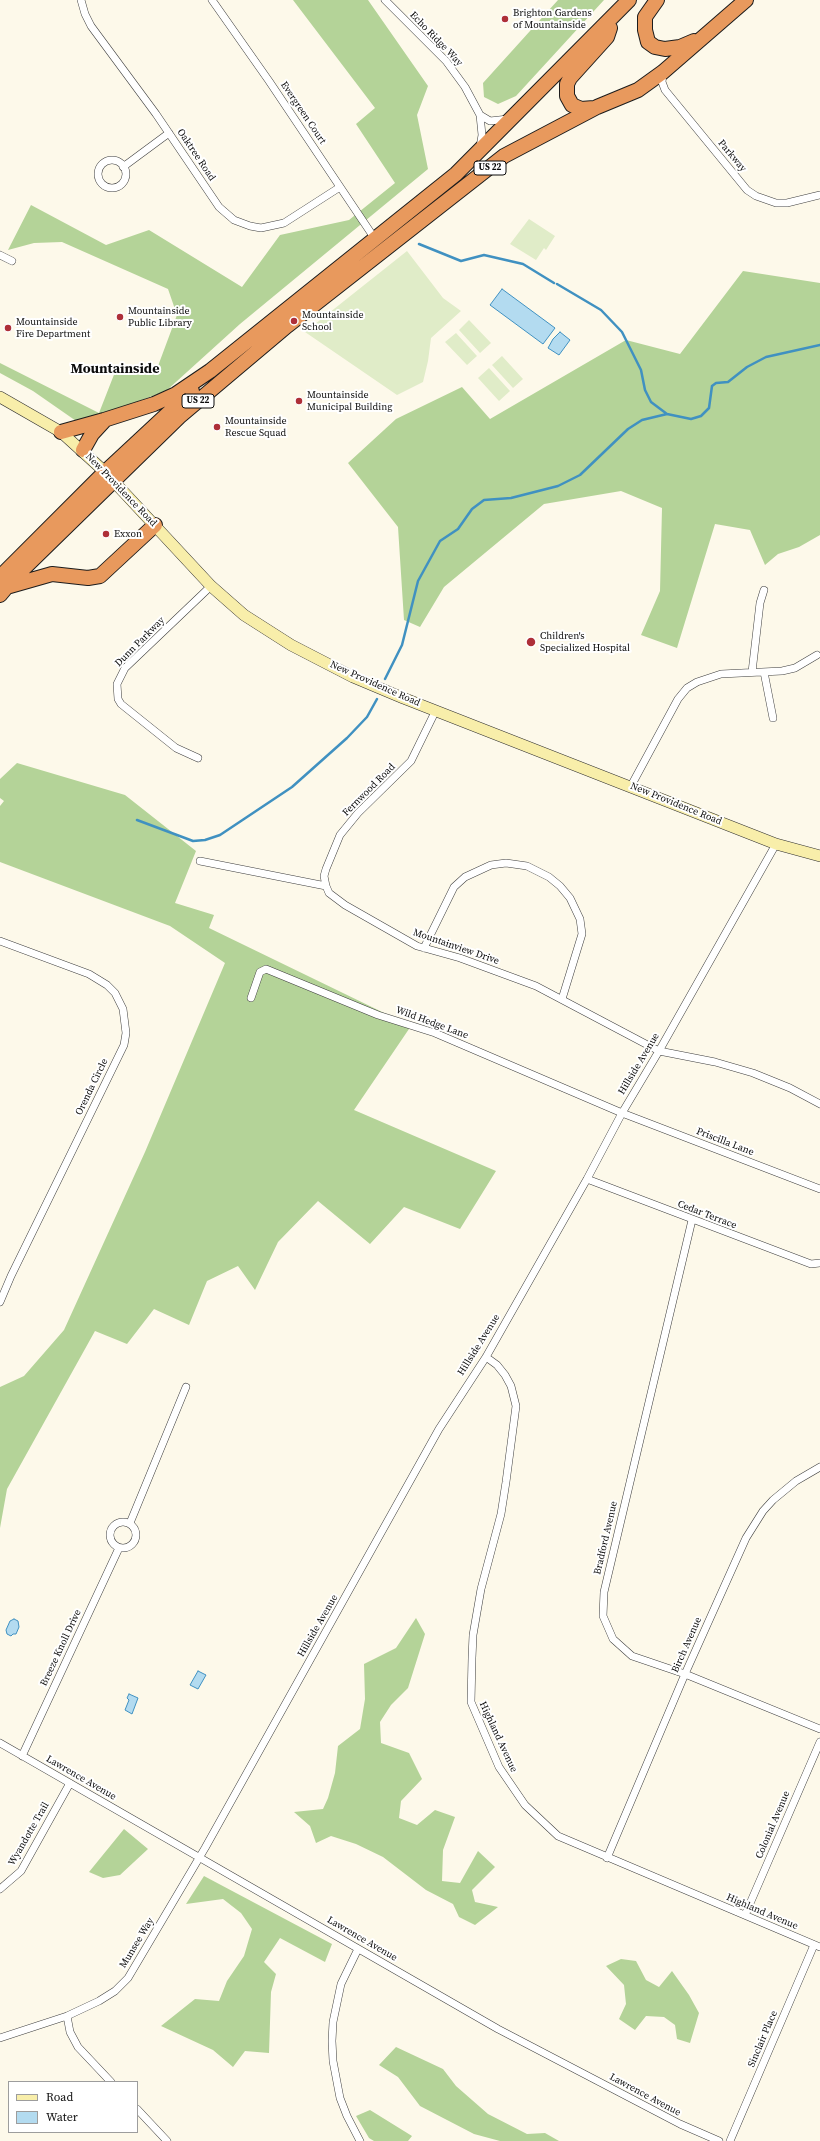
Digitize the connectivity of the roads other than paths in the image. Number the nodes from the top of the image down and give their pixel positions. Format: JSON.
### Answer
{"nodes":[{"id":1,"x":81,"y":0,"type":"edge"},
{"id":2,"x":212,"y":0,"type":"edge"},
{"id":3,"x":385,"y":0,"type":"edge"},
{"id":4,"x":629,"y":0,"type":"edge"},
{"id":5,"x":657,"y":0,"type":"edge"},
{"id":6,"x":746,"y":0,"type":"edge"},
{"id":7,"x":617,"y":13,"type":"junction"},
{"id":8,"x":707,"y":34,"type":"junction"},
{"id":9,"x":663,"y":72,"type":"junction"},
{"id":10,"x":598,"y":108,"type":"junction"},
{"id":11,"x":480,"y":115,"type":"junction"},
{"id":12,"x":514,"y":118,"type":"junction"},
{"id":13,"x":169,"y":133,"type":"junction"},
{"id":14,"x":480,"y":152,"type":"junction"},
{"id":15,"x":124,"y":167,"type":"dead end"},
{"id":16,"x":340,"y":187,"type":"junction"},
{"id":17,"x":820,"y":195,"type":"edge"},
{"id":18,"x":375,"y":239,"type":"junction"},
{"id":19,"x":0,"y":255,"type":"edge"},
{"id":20,"x":12,"y":261,"type":"dead end"},
{"id":21,"x":210,"y":371,"type":"junction"},
{"id":22,"x":0,"y":397,"type":"edge"},
{"id":23,"x":104,"y":420,"type":"junction"},
{"id":24,"x":62,"y":432,"type":"junction"},
{"id":25,"x":83,"y":450,"type":"junction"},
{"id":26,"x":109,"y":476,"type":"junction"},
{"id":27,"x":155,"y":526,"type":"junction"},
{"id":28,"x":3,"y":586,"type":"edge"},
{"id":29,"x":211,"y":586,"type":"junction"},
{"id":30,"x":764,"y":590,"type":"dead end"},
{"id":31,"x":817,"y":655,"type":"dead end"},
{"id":32,"x":752,"y":672,"type":"junction"},
{"id":33,"x":764,"y":672,"type":"junction"},
{"id":34,"x":436,"y":710,"type":"junction"},
{"id":35,"x":773,"y":718,"type":"dead end"},
{"id":36,"x":198,"y":758,"type":"dead end"},
{"id":37,"x":630,"y":786,"type":"junction"},
{"id":38,"x":776,"y":844,"type":"junction"},
{"id":39,"x":820,"y":856,"type":"edge"},
{"id":40,"x":200,"y":861,"type":"dead end"},
{"id":41,"x":326,"y":886,"type":"junction"},
{"id":42,"x":0,"y":941,"type":"edge"},
{"id":43,"x":424,"y":948,"type":"junction"},
{"id":44,"x":250,"y":998,"type":"dead end"},
{"id":45,"x":562,"y":999,"type":"junction"},
{"id":46,"x":659,"y":1051,"type":"junction"},
{"id":47,"x":820,"y":1104,"type":"edge"},
{"id":48,"x":622,"y":1113,"type":"junction"},
{"id":49,"x":587,"y":1180,"type":"junction"},
{"id":50,"x":820,"y":1190,"type":"edge"},
{"id":51,"x":692,"y":1220,"type":"junction"},
{"id":52,"x":820,"y":1263,"type":"edge"},
{"id":53,"x":0,"y":1302,"type":"edge"},
{"id":54,"x":486,"y":1357,"type":"junction"},
{"id":55,"x":186,"y":1387,"type":"dead end"},
{"id":56,"x":820,"y":1467,"type":"edge"},
{"id":57,"x":130,"y":1523,"type":"junction"},
{"id":58,"x":119,"y":1548,"type":"junction"},
{"id":59,"x":685,"y":1674,"type":"junction"},
{"id":60,"x":820,"y":1729,"type":"edge"},
{"id":61,"x":820,"y":1742,"type":"edge"},
{"id":62,"x":0,"y":1743,"type":"edge"},
{"id":63,"x":22,"y":1756,"type":"junction"},
{"id":64,"x":70,"y":1784,"type":"junction"},
{"id":65,"x":200,"y":1857,"type":"junction"},
{"id":66,"x":606,"y":1858,"type":"junction"},
{"id":67,"x":0,"y":1889,"type":"edge"},
{"id":68,"x":745,"y":1915,"type":"junction"},
{"id":69,"x":817,"y":1946,"type":"edge"},
{"id":70,"x":358,"y":1949,"type":"junction"},
{"id":71,"x":67,"y":2016,"type":"junction"},
{"id":72,"x":0,"y":2038,"type":"edge"},
{"id":73,"x":110,"y":2081,"type":"edge"},
{"id":74,"x":138,"y":2110,"type":"edge"},
{"id":75,"x":167,"y":2141,"type":"edge"},
{"id":76,"x":360,"y":2141,"type":"edge"},
{"id":77,"x":719,"y":2141,"type":"edge"},
{"id":78,"x":730,"y":2141,"type":"edge"}],
"edges":[{"from":1,"to":13,"type":"street","name":"Oaktree Road"},
{"from":2,"to":16,"type":"street","name":"Evergreen Court"},
{"from":3,"to":11,"type":"street","name":"Echo Ridge Way"},
{"from":4,"to":7,"type":"highway","number":"US 22"},
{"from":5,"to":8,"type":"highway"},
{"from":6,"to":8,"type":"highway","number":"US 22"},
{"from":7,"to":10,"type":"highway"},
{"from":7,"to":12,"type":"highway","number":"US 22"},
{"from":8,"to":9,"type":"highway","number":"US 22"},
{"from":9,"to":10,"type":"highway","number":"US 22"},
{"from":9,"to":17,"type":"street","name":"Parkway"},
{"from":10,"to":26,"type":"highway","number":"US 22"},
{"from":11,"to":12,"type":"street"},
{"from":11,"to":14,"type":"street","name":"Echo Ridge Way"},
{"from":12,"to":14,"type":"highway","number":"US 22"},
{"from":13,"to":15,"type":"street"},
{"from":13,"to":16,"type":"street","name":"Oaktree Road"},
{"from":14,"to":18,"type":"highway","number":"US 22"},
{"from":16,"to":18,"type":"street","name":"Evergreen Court"},
{"from":18,"to":21,"type":"highway","number":"US 22"},
{"from":19,"to":20,"type":"street"},
{"from":21,"to":23,"type":"highway"},
{"from":21,"to":26,"type":"highway","number":"US 22"},
{"from":22,"to":24,"type":"street","name":"New Providence Road"},
{"from":23,"to":24,"type":"highway"},
{"from":23,"to":25,"type":"highway"},
{"from":24,"to":25,"type":"street","name":"New Providence Road"},
{"from":25,"to":26,"type":"street","name":"New Providence Road"},
{"from":26,"to":27,"type":"street","name":"New Providence Road"},
{"from":26,"to":28,"type":"highway","number":"US 22"},
{"from":27,"to":28,"type":"highway"},
{"from":27,"to":29,"type":"street","name":"New Providence Road"},
{"from":29,"to":34,"type":"street","name":"New Providence Road"},
{"from":29,"to":36,"type":"street","name":"Dunn Parkway"},
{"from":30,"to":32,"type":"street"},
{"from":31,"to":33,"type":"street"},
{"from":32,"to":33,"type":"street"},
{"from":32,"to":37,"type":"street"},
{"from":33,"to":35,"type":"street"},
{"from":34,"to":37,"type":"street","name":"New Providence Road"},
{"from":34,"to":41,"type":"street","name":"Fernwood Road"},
{"from":37,"to":38,"type":"street","name":"New Providence Road"},
{"from":38,"to":39,"type":"street","name":"New Providence Road"},
{"from":38,"to":46,"type":"street","name":"Hillside Avenue"},
{"from":40,"to":41,"type":"street"},
{"from":41,"to":43,"type":"street","name":"Mountainview Drive"},
{"from":42,"to":53,"type":"street","name":"Orenda Circle"},
{"from":43,"to":45,"type":"street","name":"Mountainview Drive"},
{"from":43,"to":45,"type":"street"},
{"from":44,"to":48,"type":"street","name":"Wild Hedge Lane"},
{"from":45,"to":46,"type":"street","name":"Mountainview Drive"},
{"from":46,"to":47,"type":"street","name":"Mountainview Drive"},
{"from":46,"to":48,"type":"street","name":"Hillside Avenue"},
{"from":48,"to":49,"type":"street","name":"Hillside Avenue"},
{"from":48,"to":50,"type":"street","name":"Priscilla Lane"},
{"from":49,"to":51,"type":"street","name":"Cedar Terrace"},
{"from":49,"to":54,"type":"street","name":"Hillside Avenue"},
{"from":51,"to":52,"type":"street","name":"Cedar Terrace"},
{"from":51,"to":59,"type":"street","name":"Bradford Avenue"},
{"from":54,"to":65,"type":"street","name":"Hillside Avenue"},
{"from":54,"to":66,"type":"street","name":"Highland Avenue"},
{"from":55,"to":57,"type":"street"},
{"from":56,"to":59,"type":"street","name":"Birch Avenue"},
{"from":57,"to":58,"type":"street"},
{"from":57,"to":58,"type":"street"},
{"from":58,"to":63,"type":"street","name":"Breeze Knoll Drive"},
{"from":59,"to":60,"type":"street","name":"Bradford Avenue"},
{"from":59,"to":66,"type":"street","name":"Birch Avenue"},
{"from":61,"to":68,"type":"street","name":"Colonial Avenue"},
{"from":62,"to":63,"type":"street","name":"Lawrence Avenue"},
{"from":63,"to":64,"type":"street","name":"Lawrence Avenue"},
{"from":64,"to":65,"type":"street","name":"Lawrence Avenue"},
{"from":64,"to":67,"type":"street","name":"Wyandotte Trail"},
{"from":65,"to":70,"type":"street","name":"Lawrence Avenue"},
{"from":65,"to":71,"type":"street","name":"Munsee Way"},
{"from":66,"to":68,"type":"street","name":"Highland Avenue"},
{"from":68,"to":69,"type":"street","name":"Highland Avenue"},
{"from":69,"to":78,"type":"street","name":"Sinclair Place"},
{"from":70,"to":76,"type":"street"},
{"from":70,"to":77,"type":"street","name":"Lawrence Avenue"},
{"from":71,"to":72,"type":"street","name":"Munsee Way"},
{"from":71,"to":73,"type":"street"},
{"from":74,"to":75,"type":"street"}]}
